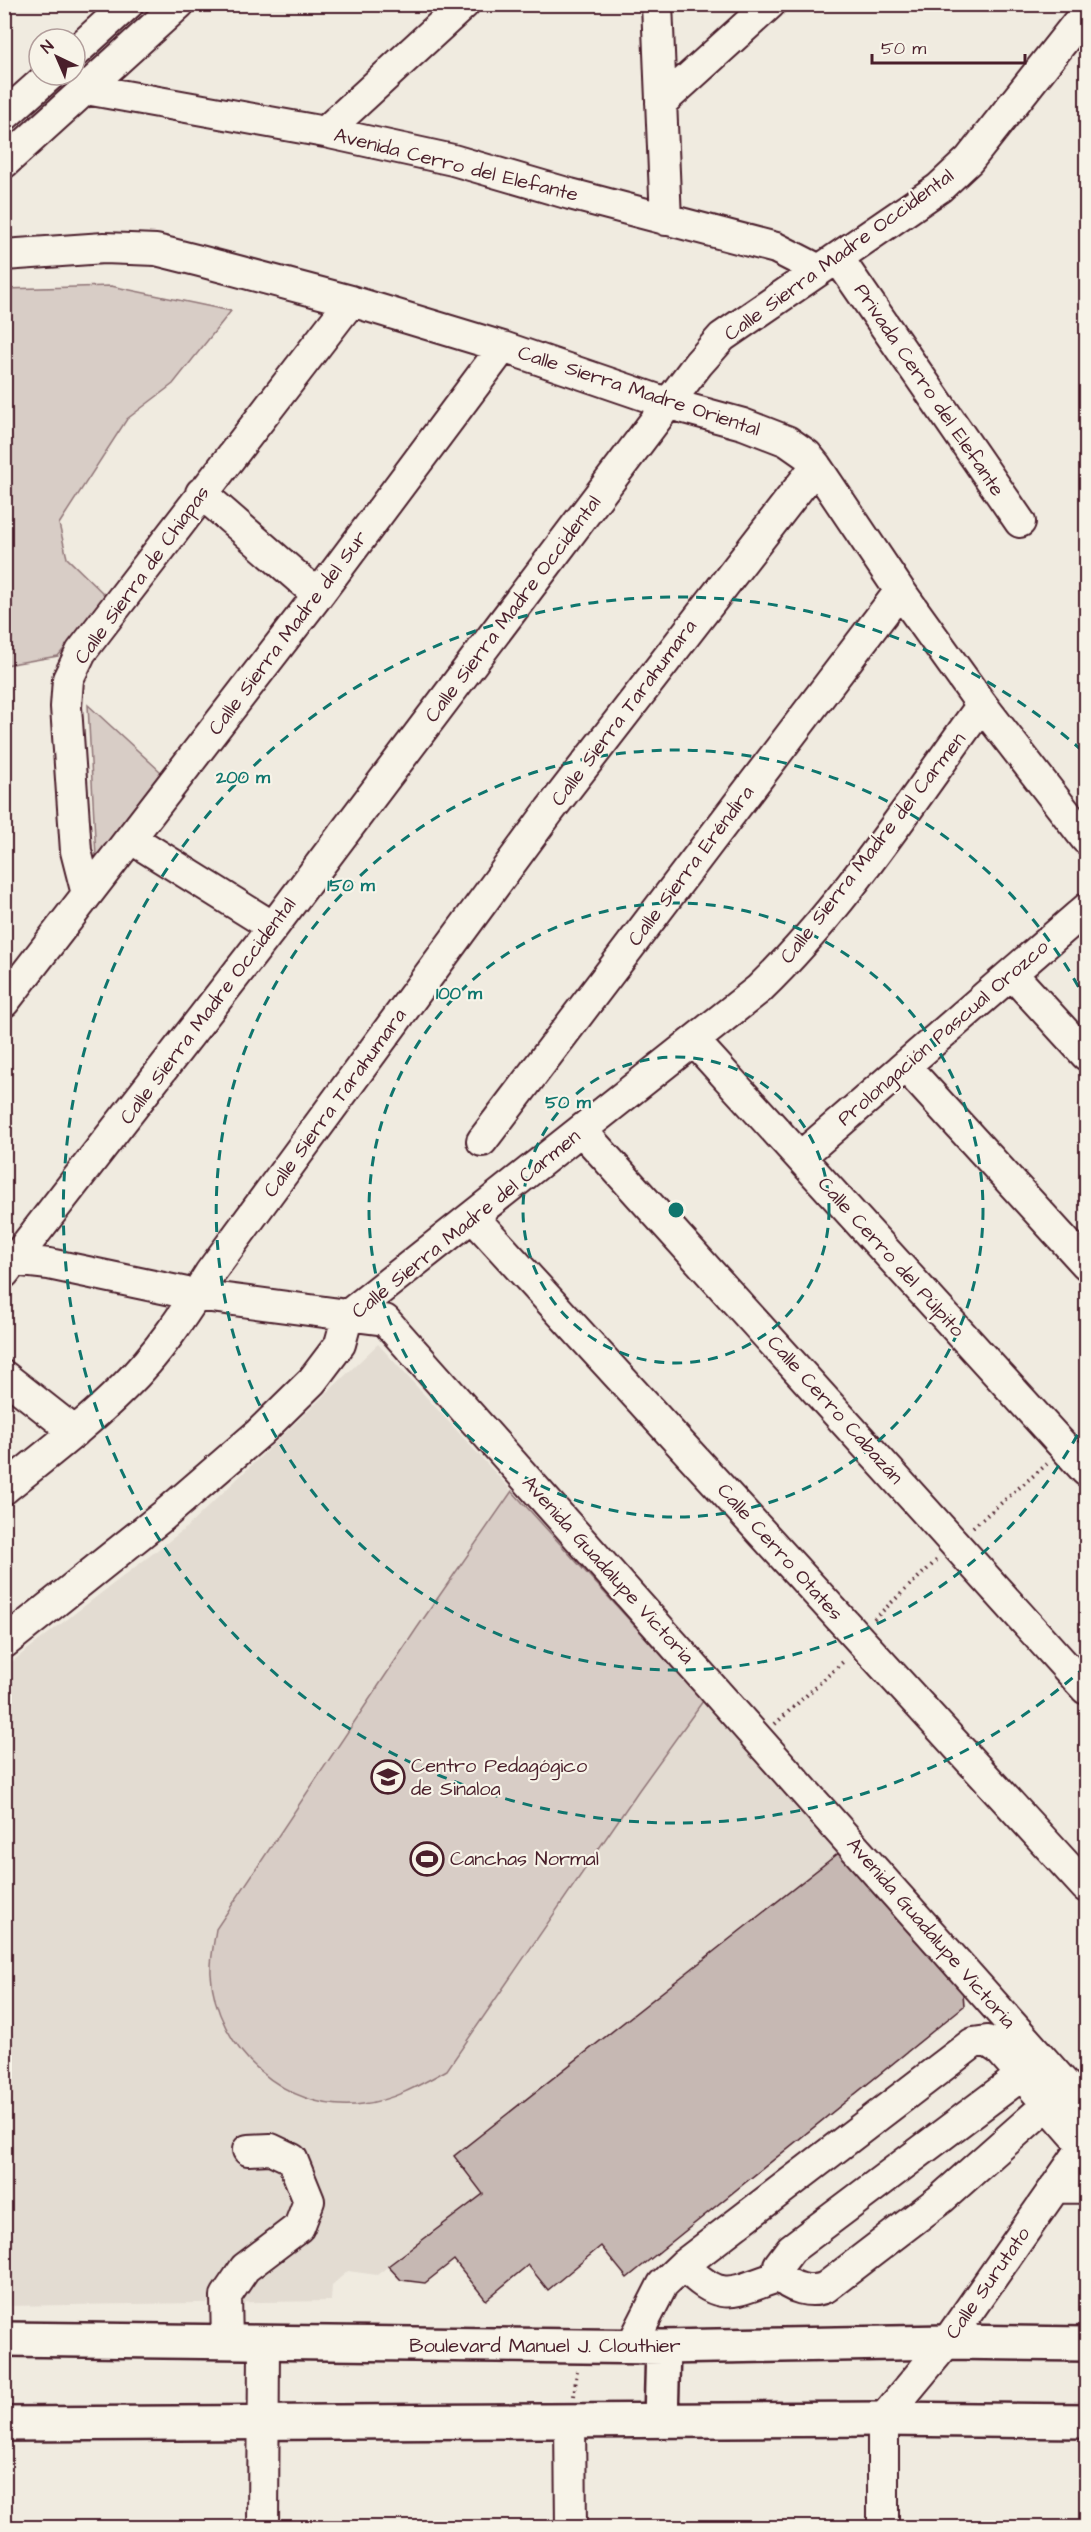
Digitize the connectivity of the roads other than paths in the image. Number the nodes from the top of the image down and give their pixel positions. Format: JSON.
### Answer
{"nodes":[{"id":1,"x":128,"y":4,"type":"edge"},
{"id":2,"x":179,"y":4,"type":"edge"},
{"id":3,"x":464,"y":4,"type":"edge"},
{"id":4,"x":657,"y":4,"type":"edge"},
{"id":5,"x":770,"y":4,"type":"edge"},
{"id":6,"x":1086,"y":12,"type":"edge"},
{"id":7,"x":87,"y":41,"type":"edge"},
{"id":8,"x":37,"y":87,"type":"edge"},
{"id":9,"x":86,"y":89,"type":"junction"},
{"id":10,"x":661,"y":103,"type":"junction"},
{"id":11,"x":4,"y":116,"type":"edge"},
{"id":12,"x":325,"y":132,"type":"junction"},
{"id":13,"x":4,"y":163,"type":"edge"},
{"id":14,"x":666,"y":220,"type":"junction"},
{"id":15,"x":4,"y":255,"type":"edge"},
{"id":16,"x":829,"y":264,"type":"junction"},
{"id":17,"x":351,"y":301,"type":"junction"},
{"id":18,"x":503,"y":347,"type":"junction"},
{"id":19,"x":670,"y":405,"type":"junction"},
{"id":20,"x":816,"y":466,"type":"junction"},
{"id":21,"x":201,"y":493,"type":"junction"},
{"id":22,"x":1020,"y":522,"type":"dead end"},
{"id":23,"x":900,"y":591,"type":"junction"},
{"id":24,"x":318,"y":595,"type":"junction"},
{"id":25,"x":982,"y":705,"type":"junction"},
{"id":26,"x":132,"y":839,"type":"junction"},
{"id":27,"x":1086,"y":839,"type":"edge"},
{"id":28,"x":87,"y":894,"type":"junction"},
{"id":29,"x":1086,"y":909,"type":"edge"},
{"id":30,"x":273,"y":927,"type":"junction"},
{"id":31,"x":1012,"y":974,"type":"junction"},
{"id":32,"x":4,"y":1002,"type":"edge"},
{"id":33,"x":695,"y":1042,"type":"junction"},
{"id":34,"x":1086,"y":1054,"type":"edge"},
{"id":35,"x":905,"y":1066,"type":"junction"},
{"id":36,"x":582,"y":1131,"type":"junction"},
{"id":37,"x":482,"y":1142,"type":"dead end"},
{"id":38,"x":800,"y":1157,"type":"junction"},
{"id":39,"x":473,"y":1217,"type":"junction"},
{"id":40,"x":8,"y":1264,"type":"edge"},
{"id":41,"x":1086,"y":1264,"type":"edge"},
{"id":42,"x":196,"y":1295,"type":"junction"},
{"id":43,"x":348,"y":1315,"type":"junction"},
{"id":44,"x":4,"y":1376,"type":"edge"},
{"id":45,"x":75,"y":1432,"type":"junction"},
{"id":46,"x":1086,"y":1472,"type":"edge"},
{"id":47,"x":4,"y":1489,"type":"edge"},
{"id":48,"x":4,"y":1643,"type":"edge"},
{"id":49,"x":1086,"y":1689,"type":"edge"},
{"id":50,"x":1086,"y":1887,"type":"edge"},
{"id":51,"x":1022,"y":2075,"type":"junction"},
{"id":52,"x":1048,"y":2104,"type":"junction"},
{"id":53,"x":1086,"y":2108,"type":"edge"},
{"id":54,"x":1085,"y":2144,"type":"edge"},
{"id":55,"x":248,"y":2150,"type":"dead end"},
{"id":56,"x":1055,"y":2187,"type":"junction"},
{"id":57,"x":1086,"y":2188,"type":"edge"},
{"id":58,"x":683,"y":2265,"type":"junction"},
{"id":59,"x":780,"y":2276,"type":"junction"},
{"id":60,"x":4,"y":2339,"type":"edge"},
{"id":61,"x":227,"y":2342,"type":"junction"},
{"id":62,"x":947,"y":2342,"type":"junction"},
{"id":63,"x":264,"y":2343,"type":"junction"},
{"id":64,"x":1086,"y":2344,"type":"edge"},
{"id":65,"x":647,"y":2347,"type":"junction"},
{"id":66,"x":883,"y":2419,"type":"junction"},
{"id":67,"x":570,"y":2420,"type":"junction"},
{"id":68,"x":661,"y":2420,"type":"junction"},
{"id":69,"x":1086,"y":2421,"type":"edge"},
{"id":70,"x":264,"y":2422,"type":"junction"},
{"id":71,"x":4,"y":2424,"type":"edge"},
{"id":72,"x":263,"y":2528,"type":"edge"},
{"id":73,"x":571,"y":2528,"type":"edge"},
{"id":74,"x":883,"y":2528,"type":"edge"}],
"edges":[{"from":1,"to":7,"type":"street"},
{"from":2,"to":9,"type":"street"},
{"from":3,"to":12,"type":"street"},
{"from":4,"to":10,"type":"street"},
{"from":5,"to":10,"type":"street"},
{"from":6,"to":16,"type":"street","name":"Calle Sierra Madre Occidental"},
{"from":8,"to":11,"type":"street"},
{"from":9,"to":12,"type":"street","name":"Avenida Cerro del Elefante"},
{"from":9,"to":13,"type":"street"},
{"from":10,"to":14,"type":"street"},
{"from":12,"to":14,"type":"street","name":"Avenida Cerro del Elefante"},
{"from":14,"to":16,"type":"street","name":"Avenida Cerro del Elefante"},
{"from":15,"to":17,"type":"street","name":"Calle Sierra Madre Oriental"},
{"from":16,"to":19,"type":"street","name":"Calle Sierra Madre Occidental"},
{"from":16,"to":22,"type":"street","name":"Privada Cerro del Elefante"},
{"from":17,"to":18,"type":"street","name":"Calle Sierra Madre Oriental"},
{"from":17,"to":21,"type":"street","name":"Calle Sierra de Chiapas"},
{"from":18,"to":19,"type":"street","name":"Calle Sierra Madre Oriental"},
{"from":18,"to":24,"type":"street","name":"Calle Sierra Madre del Sur"},
{"from":19,"to":20,"type":"street","name":"Calle Sierra Madre Oriental"},
{"from":19,"to":30,"type":"street","name":"Calle Sierra Madre Occidental"},
{"from":20,"to":23,"type":"street","name":"Calle Sierra Madre Oriental"},
{"from":20,"to":42,"type":"street","name":"Calle Sierra Tarahumara"},
{"from":21,"to":24,"type":"street"},
{"from":21,"to":28,"type":"street","name":"Calle Sierra de Chiapas"},
{"from":23,"to":25,"type":"street","name":"Calle Sierra Madre Oriental"},
{"from":23,"to":37,"type":"street","name":"Calle Sierra Eréndira"},
{"from":24,"to":26,"type":"street","name":"Calle Sierra Madre del Sur"},
{"from":25,"to":27,"type":"street","name":"Calle Sierra Madre Oriental"},
{"from":25,"to":33,"type":"street","name":"Calle Sierra Madre del Carmen"},
{"from":26,"to":28,"type":"street","name":"Calle Sierra Madre del Sur"},
{"from":26,"to":30,"type":"street"},
{"from":28,"to":32,"type":"street","name":"Calle Sierra Madre del Sur"},
{"from":29,"to":31,"type":"street","name":"Prolongación Pascual Orozco"},
{"from":30,"to":40,"type":"street","name":"Calle Sierra Madre Occidental"},
{"from":31,"to":34,"type":"street"},
{"from":31,"to":35,"type":"street","name":"Prolongación Pascual Orozco"},
{"from":33,"to":36,"type":"street","name":"Calle Sierra Madre del Carmen"},
{"from":33,"to":38,"type":"street","name":"Calle Cerro del Púlpito"},
{"from":35,"to":38,"type":"street","name":"Prolongación Pascual Orozco"},
{"from":35,"to":41,"type":"street"},
{"from":36,"to":39,"type":"street","name":"Calle Sierra Madre del Carmen"},
{"from":36,"to":49,"type":"street","name":"Calle Cerro Cabazán"},
{"from":38,"to":46,"type":"street","name":"Calle Cerro del Púlpito"},
{"from":39,"to":43,"type":"street","name":"Calle Sierra Madre del Carmen"},
{"from":39,"to":50,"type":"street","name":"Calle Cerro Otates"},
{"from":40,"to":42,"type":"street","name":"Avenida Guadalupe Victoria"},
{"from":42,"to":43,"type":"street","name":"Avenida Guadalupe Victoria"},
{"from":42,"to":45,"type":"street","name":"Calle Sierra Tarahumara"},
{"from":43,"to":48,"type":"street","name":"Calle Sierra Madre del Carmen"},
{"from":43,"to":53,"type":"street","name":"Avenida Guadalupe Victoria"},
{"from":44,"to":45,"type":"street"},
{"from":45,"to":47,"type":"street","name":"Calle Sierra Tarahumara"},
{"from":51,"to":52,"type":"street"},
{"from":51,"to":58,"type":"street"},
{"from":51,"to":59,"type":"street"},
{"from":52,"to":54,"type":"street"},
{"from":52,"to":59,"type":"street"},
{"from":54,"to":56,"type":"street","name":"Calle Surutato"},
{"from":55,"to":61,"type":"street"},
{"from":56,"to":57,"type":"street"},
{"from":56,"to":62,"type":"street","name":"Calle Surutato"},
{"from":58,"to":59,"type":"street"},
{"from":58,"to":65,"type":"street"},
{"from":60,"to":61,"type":"main road","name":"Boulevard Manuel J. Clouthier"},
{"from":61,"to":63,"type":"main road","name":"Boulevard Manuel J. Clouthier"},
{"from":62,"to":64,"type":"main road","name":"Boulevard Manuel J. Clouthier"},
{"from":62,"to":65,"type":"main road","name":"Boulevard Manuel J. Clouthier"},
{"from":62,"to":66,"type":"street","name":"Calle Surutato"},
{"from":63,"to":65,"type":"main road","name":"Boulevard Manuel J. Clouthier"},
{"from":63,"to":70,"type":"street"},
{"from":65,"to":68,"type":"main road"},
{"from":66,"to":68,"type":"main road"},
{"from":66,"to":69,"type":"main road"},
{"from":66,"to":74,"type":"street"},
{"from":67,"to":68,"type":"main road"},
{"from":67,"to":70,"type":"main road"},
{"from":67,"to":73,"type":"street"},
{"from":70,"to":71,"type":"main road"},
{"from":70,"to":72,"type":"street"}]}
